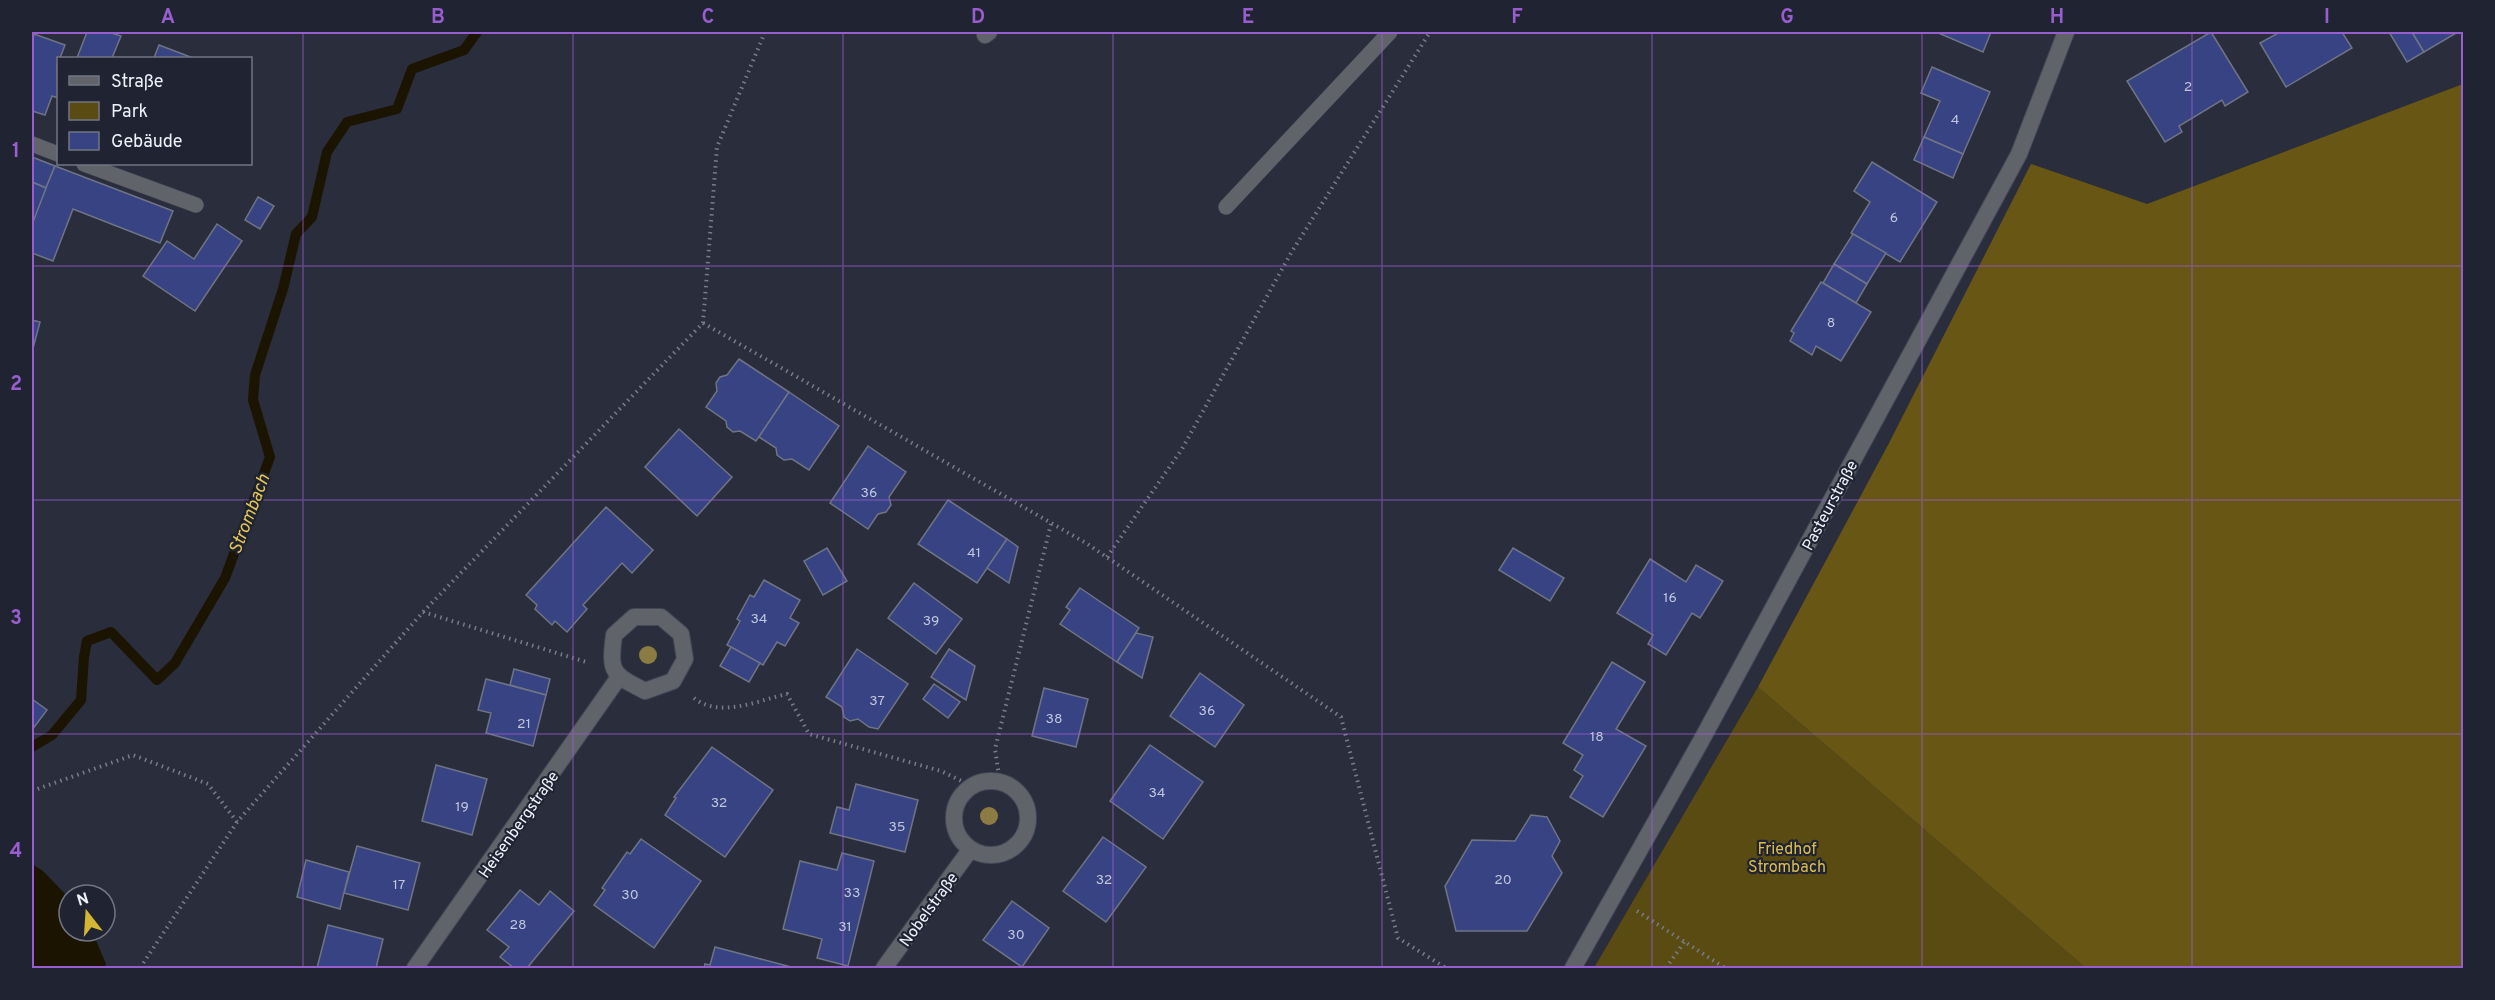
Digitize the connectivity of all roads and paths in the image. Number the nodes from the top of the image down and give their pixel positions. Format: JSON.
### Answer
{"nodes":[{"id":1,"x":765,"y":32,"type":"edge"},
{"id":2,"x":1390,"y":32,"type":"edge"},
{"id":3,"x":1430,"y":32,"type":"edge"},
{"id":4,"x":2066,"y":32,"type":"edge"},
{"id":5,"x":32,"y":144,"type":"edge"},
{"id":6,"x":57,"y":154,"type":"edge"},
{"id":7,"x":87,"y":165,"type":"edge"},
{"id":8,"x":196,"y":205,"type":"dead end"},
{"id":9,"x":1226,"y":207,"type":"dead end"},
{"id":10,"x":703,"y":323,"type":"junction"},
{"id":11,"x":1051,"y":524,"type":"junction"},
{"id":12,"x":1107,"y":558,"type":"junction"},
{"id":13,"x":423,"y":612,"type":"junction"},
{"id":14,"x":562,"y":655,"type":"dead end"},
{"id":15,"x":619,"y":677,"type":"junction"},
{"id":16,"x":701,"y":704,"type":"dead end"},
{"id":17,"x":1000,"y":782,"type":"junction"},
{"id":18,"x":972,"y":786,"type":"junction"},
{"id":19,"x":32,"y":791,"type":"edge"},
{"id":20,"x":237,"y":822,"type":"junction"},
{"id":21,"x":970,"y":850,"type":"junction"},
{"id":22,"x":1613,"y":897,"type":"junction"},
{"id":23,"x":1684,"y":941,"type":"junction"},
{"id":24,"x":140,"y":969,"type":"edge"},
{"id":25,"x":415,"y":969,"type":"edge"},
{"id":26,"x":884,"y":969,"type":"edge"},
{"id":27,"x":1446,"y":969,"type":"edge"},
{"id":28,"x":1574,"y":969,"type":"edge"},
{"id":29,"x":1666,"y":969,"type":"edge"},
{"id":30,"x":1725,"y":969,"type":"edge"}],
"edges":[{"from":1,"to":10,"type":"path"},
{"from":2,"to":9,"type":"lane"},
{"from":3,"to":12,"type":"path"},
{"from":4,"to":22,"type":"street","name":"Pasteurstraße"},
{"from":5,"to":6,"type":"lane"},
{"from":7,"to":8,"type":"lane"},
{"from":10,"to":11,"type":"path"},
{"from":10,"to":13,"type":"path"},
{"from":11,"to":12,"type":"path"},
{"from":11,"to":17,"type":"path"},
{"from":12,"to":27,"type":"path"},
{"from":13,"to":14,"type":"path"},
{"from":13,"to":20,"type":"path"},
{"from":15,"to":15,"type":"street"},
{"from":15,"to":25,"type":"street","name":"Heisenbergstraße"},
{"from":16,"to":18,"type":"path"},
{"from":17,"to":18,"type":"street"},
{"from":17,"to":21,"type":"street"},
{"from":18,"to":21,"type":"street"},
{"from":19,"to":20,"type":"path"},
{"from":20,"to":24,"type":"path"},
{"from":21,"to":26,"type":"street","name":"Nobelstraße"},
{"from":22,"to":23,"type":"path"},
{"from":22,"to":28,"type":"street","name":"Pasteurstraße"},
{"from":23,"to":29,"type":"path"},
{"from":23,"to":30,"type":"path"}]}
